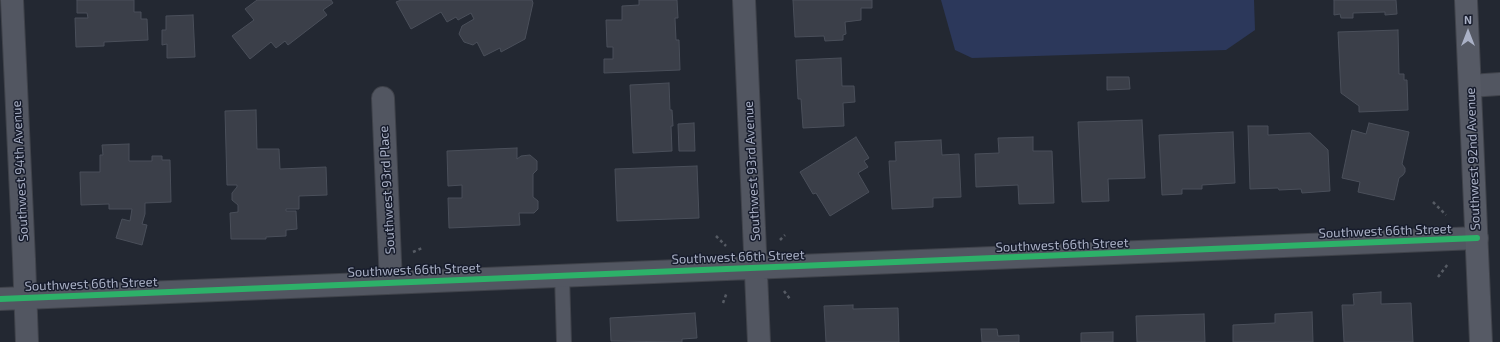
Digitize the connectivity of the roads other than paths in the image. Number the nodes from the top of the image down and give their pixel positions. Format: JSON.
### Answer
{"nodes":[{"id":1,"x":12,"y":0,"type":"edge"},
{"id":2,"x":744,"y":0,"type":"edge"},
{"id":3,"x":1466,"y":0,"type":"edge"},
{"id":4,"x":7,"y":28,"type":"edge"},
{"id":5,"x":1500,"y":84,"type":"edge"},
{"id":6,"x":1470,"y":86,"type":"junction"},
{"id":7,"x":383,"y":98,"type":"dead end"},
{"id":8,"x":1477,"y":238,"type":"junction"},
{"id":9,"x":756,"y":268,"type":"junction"},
{"id":10,"x":562,"y":275,"type":"junction"},
{"id":11,"x":391,"y":282,"type":"junction"},
{"id":12,"x":26,"y":298,"type":"junction"},
{"id":13,"x":0,"y":299,"type":"edge"},
{"id":14,"x":27,"y":342,"type":"edge"},
{"id":15,"x":564,"y":342,"type":"edge"},
{"id":16,"x":759,"y":342,"type":"edge"},
{"id":17,"x":1481,"y":342,"type":"edge"}],
"edges":[{"from":1,"to":4,"type":"street","name":"Southwest 94th Avenue"},
{"from":2,"to":9,"type":"street","name":"Southwest 93rd Avenue"},
{"from":3,"to":6,"type":"street","name":"Southwest 92nd Avenue"},
{"from":4,"to":12,"type":"street","name":"Southwest 94th Avenue"},
{"from":5,"to":6,"type":"street"},
{"from":6,"to":8,"type":"street","name":"Southwest 92nd Avenue"},
{"from":7,"to":11,"type":"street","name":"Southwest 93rd Place"},
{"from":8,"to":9,"type":"street","name":"Southwest 66th Street"},
{"from":8,"to":17,"type":"street","name":"Southwest 92nd Avenue"},
{"from":9,"to":10,"type":"street","name":"Southwest 66th Street"},
{"from":9,"to":16,"type":"street","name":"Southwest 93rd Avenue"},
{"from":10,"to":11,"type":"street","name":"Southwest 66th Street"},
{"from":10,"to":15,"type":"lane"},
{"from":11,"to":12,"type":"street","name":"Southwest 66th Street"},
{"from":12,"to":13,"type":"street","name":"Southwest 66th Street"},
{"from":12,"to":14,"type":"street","name":"Southwest 94th Avenue"}]}
